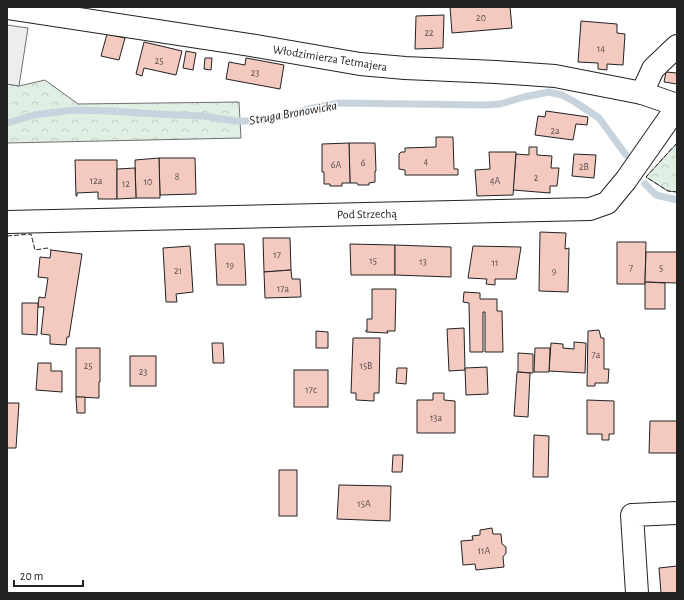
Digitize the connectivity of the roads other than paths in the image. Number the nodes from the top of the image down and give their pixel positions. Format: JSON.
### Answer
{"nodes":[{"id":1,"x":7,"y":8,"type":"edge"},
{"id":2,"x":677,"y":46,"type":"edge"},
{"id":3,"x":642,"y":93,"type":"junction"},
{"id":4,"x":677,"y":106,"type":"edge"},
{"id":5,"x":7,"y":222,"type":"edge"},
{"id":6,"x":677,"y":513,"type":"edge"},
{"id":7,"x":638,"y":593,"type":"edge"}],
"edges":[{"from":1,"to":3,"type":"street","name":"Włodzimierza Tetmajera"},
{"from":2,"to":3,"type":"street"},
{"from":3,"to":4,"type":"street","name":"Włodzimierza Tetmajera"},
{"from":4,"to":5,"type":"street","name":"Pod Strzechą"},
{"from":6,"to":7,"type":"street"}]}
